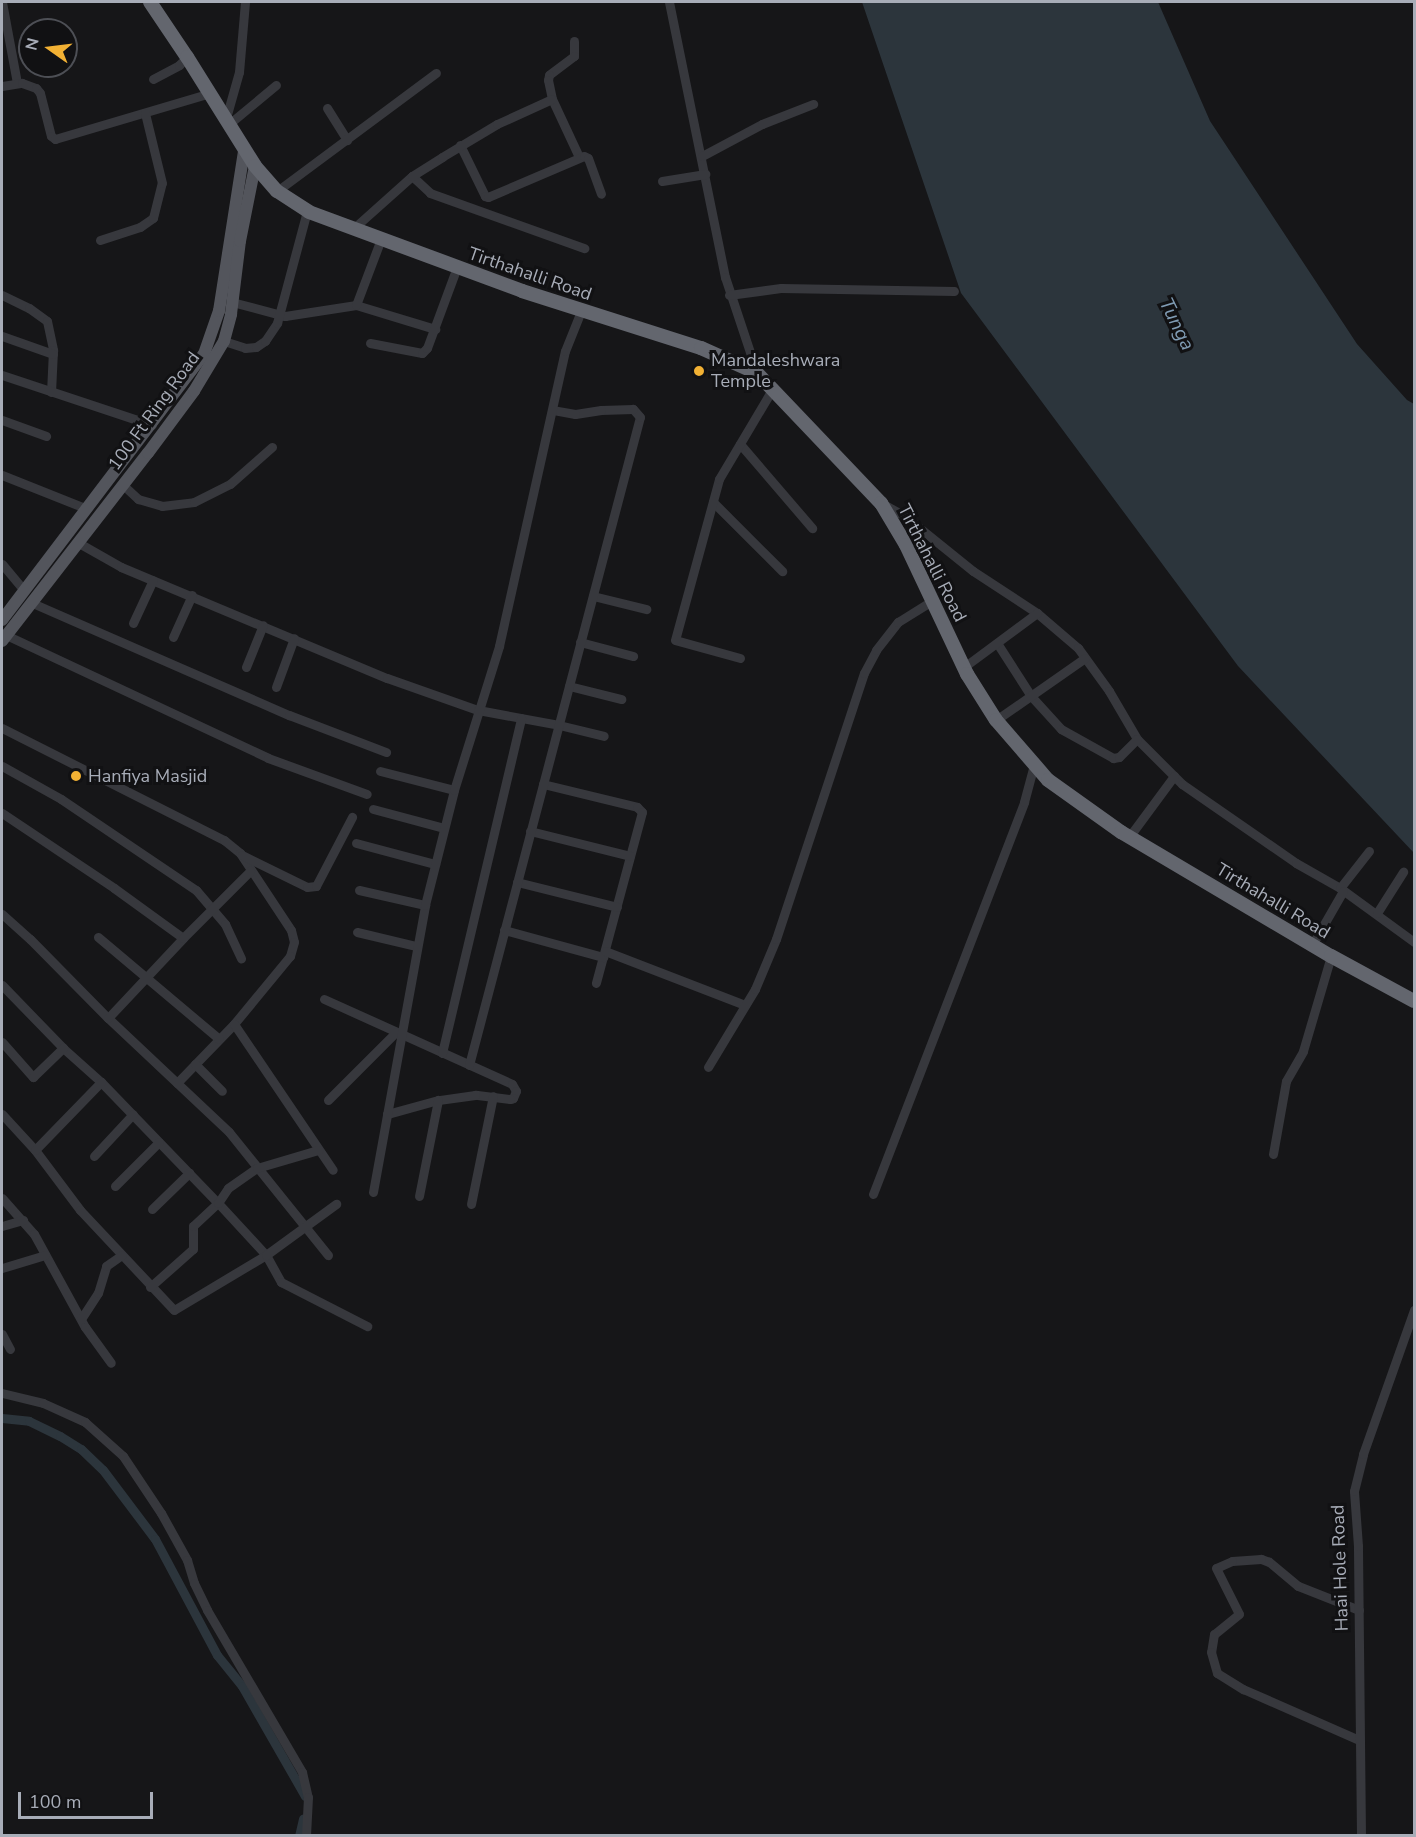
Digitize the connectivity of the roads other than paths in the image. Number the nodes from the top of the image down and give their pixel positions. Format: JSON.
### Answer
{"nodes":[{"id":1,"x":2,"y":2,"type":"edge"},
{"id":2,"x":150,"y":2,"type":"edge"},
{"id":3,"x":245,"y":2,"type":"edge"},
{"id":4,"x":669,"y":2,"type":"edge"},
{"id":5,"x":574,"y":40,"type":"dead end"},
{"id":6,"x":187,"y":57,"type":"junction"},
{"id":7,"x":436,"y":73,"type":"dead end"},
{"id":8,"x":153,"y":78,"type":"dead end"},
{"id":9,"x":17,"y":83,"type":"junction"},
{"id":10,"x":276,"y":85,"type":"dead end"},
{"id":11,"x":2,"y":86,"type":"edge"},
{"id":12,"x":210,"y":93,"type":"junction"},
{"id":13,"x":552,"y":99,"type":"junction"},
{"id":14,"x":813,"y":104,"type":"dead end"},
{"id":15,"x":327,"y":108,"type":"dead end"},
{"id":16,"x":145,"y":113,"type":"junction"},
{"id":17,"x":228,"y":121,"type":"junction"},
{"id":18,"x":347,"y":140,"type":"junction"},
{"id":19,"x":460,"y":145,"type":"junction"},
{"id":20,"x":244,"y":152,"type":"junction"},
{"id":21,"x":702,"y":156,"type":"junction"},
{"id":22,"x":579,"y":157,"type":"junction"},
{"id":23,"x":255,"y":166,"type":"junction"},
{"id":24,"x":705,"y":174,"type":"junction"},
{"id":25,"x":412,"y":176,"type":"junction"},
{"id":26,"x":662,"y":181,"type":"dead end"},
{"id":27,"x":277,"y":191,"type":"junction"},
{"id":28,"x":601,"y":194,"type":"dead end"},
{"id":29,"x":307,"y":211,"type":"junction"},
{"id":30,"x":354,"y":227,"type":"junction"},
{"id":31,"x":381,"y":239,"type":"junction"},
{"id":32,"x":100,"y":240,"type":"dead end"},
{"id":33,"x":584,"y":248,"type":"dead end"},
{"id":34,"x":456,"y":267,"type":"junction"},
{"id":35,"x":954,"y":291,"type":"dead end"},
{"id":36,"x":729,"y":295,"type":"junction"},
{"id":37,"x":2,"y":296,"type":"edge"},
{"id":38,"x":232,"y":302,"type":"junction"},
{"id":39,"x":356,"y":305,"type":"junction"},
{"id":40,"x":580,"y":311,"type":"junction"},
{"id":41,"x":278,"y":315,"type":"junction"},
{"id":42,"x":435,"y":329,"type":"junction"},
{"id":43,"x":2,"y":336,"type":"edge"},
{"id":44,"x":224,"y":340,"type":"junction"},
{"id":45,"x":370,"y":343,"type":"dead end"},
{"id":46,"x":53,"y":354,"type":"junction"},
{"id":47,"x":757,"y":373,"type":"junction"},
{"id":48,"x":3,"y":379,"type":"edge"},
{"id":49,"x":773,"y":388,"type":"junction"},
{"id":50,"x":51,"y":392,"type":"junction"},
{"id":51,"x":553,"y":410,"type":"junction"},
{"id":52,"x":2,"y":420,"type":"edge"},
{"id":53,"x":152,"y":425,"type":"junction"},
{"id":54,"x":46,"y":436,"type":"dead end"},
{"id":55,"x":740,"y":444,"type":"junction"},
{"id":56,"x":272,"y":447,"type":"dead end"},
{"id":57,"x":2,"y":475,"type":"edge"},
{"id":58,"x":123,"y":485,"type":"junction"},
{"id":59,"x":713,"y":502,"type":"junction"},
{"id":60,"x":881,"y":503,"type":"junction"},
{"id":61,"x":85,"y":508,"type":"junction"},
{"id":62,"x":812,"y":528,"type":"dead end"},
{"id":63,"x":77,"y":542,"type":"junction"},
{"id":64,"x":2,"y":564,"type":"edge"},
{"id":65,"x":782,"y":571,"type":"dead end"},
{"id":66,"x":153,"y":580,"type":"junction"},
{"id":67,"x":192,"y":595,"type":"junction"},
{"id":68,"x":27,"y":596,"type":"junction"},
{"id":69,"x":593,"y":596,"type":"junction"},
{"id":70,"x":931,"y":601,"type":"junction"},
{"id":71,"x":646,"y":609,"type":"dead end"},
{"id":72,"x":1037,"y":614,"type":"junction"},
{"id":73,"x":2,"y":620,"type":"edge"},
{"id":74,"x":133,"y":623,"type":"dead end"},
{"id":75,"x":263,"y":625,"type":"junction"},
{"id":76,"x":173,"y":637,"type":"dead end"},
{"id":77,"x":4,"y":638,"type":"edge"},
{"id":78,"x":294,"y":638,"type":"junction"},
{"id":79,"x":580,"y":642,"type":"junction"},
{"id":80,"x":997,"y":643,"type":"junction"},
{"id":81,"x":633,"y":656,"type":"dead end"},
{"id":82,"x":740,"y":658,"type":"dead end"},
{"id":83,"x":1085,"y":658,"type":"junction"},
{"id":84,"x":246,"y":667,"type":"dead end"},
{"id":85,"x":964,"y":667,"type":"junction"},
{"id":86,"x":568,"y":686,"type":"junction"},
{"id":87,"x":276,"y":687,"type":"dead end"},
{"id":88,"x":1031,"y":696,"type":"junction"},
{"id":89,"x":621,"y":699,"type":"dead end"},
{"id":90,"x":478,"y":710,"type":"junction"},
{"id":91,"x":521,"y":718,"type":"junction"},
{"id":92,"x":996,"y":720,"type":"junction"},
{"id":93,"x":559,"y":725,"type":"junction"},
{"id":94,"x":2,"y":728,"type":"edge"},
{"id":95,"x":604,"y":736,"type":"dead end"},
{"id":96,"x":1137,"y":738,"type":"junction"},
{"id":97,"x":386,"y":752,"type":"dead end"},
{"id":98,"x":1034,"y":764,"type":"junction"},
{"id":99,"x":2,"y":766,"type":"edge"},
{"id":100,"x":380,"y":771,"type":"dead end"},
{"id":101,"x":1174,"y":776,"type":"junction"},
{"id":102,"x":543,"y":784,"type":"junction"},
{"id":103,"x":454,"y":790,"type":"junction"},
{"id":104,"x":367,"y":794,"type":"dead end"},
{"id":105,"x":373,"y":809,"type":"dead end"},
{"id":106,"x":2,"y":813,"type":"edge"},
{"id":107,"x":352,"y":817,"type":"dead end"},
{"id":108,"x":444,"y":828,"type":"junction"},
{"id":109,"x":530,"y":831,"type":"junction"},
{"id":110,"x":1129,"y":837,"type":"junction"},
{"id":111,"x":356,"y":843,"type":"dead end"},
{"id":112,"x":1369,"y":850,"type":"dead end"},
{"id":113,"x":242,"y":855,"type":"junction"},
{"id":114,"x":630,"y":856,"type":"junction"},
{"id":115,"x":435,"y":864,"type":"junction"},
{"id":116,"x":250,"y":871,"type":"junction"},
{"id":117,"x":1403,"y":872,"type":"dead end"},
{"id":118,"x":517,"y":882,"type":"junction"},
{"id":119,"x":1341,"y":889,"type":"junction"},
{"id":120,"x":359,"y":890,"type":"dead end"},
{"id":121,"x":425,"y":905,"type":"junction"},
{"id":122,"x":616,"y":907,"type":"junction"},
{"id":123,"x":212,"y":908,"type":"junction"},
{"id":124,"x":1377,"y":913,"type":"junction"},
{"id":125,"x":2,"y":914,"type":"edge"},
{"id":126,"x":504,"y":930,"type":"junction"},
{"id":127,"x":357,"y":932,"type":"dead end"},
{"id":128,"x":98,"y":937,"type":"dead end"},
{"id":129,"x":183,"y":938,"type":"junction"},
{"id":130,"x":1414,"y":942,"type":"edge"},
{"id":131,"x":1312,"y":945,"type":"junction"},
{"id":132,"x":416,"y":946,"type":"junction"},
{"id":133,"x":604,"y":954,"type":"junction"},
{"id":134,"x":1331,"y":956,"type":"junction"},
{"id":135,"x":241,"y":959,"type":"dead end"},
{"id":136,"x":147,"y":977,"type":"junction"},
{"id":137,"x":596,"y":983,"type":"dead end"},
{"id":138,"x":2,"y":985,"type":"edge"},
{"id":139,"x":324,"y":999,"type":"dead end"},
{"id":140,"x":1414,"y":1001,"type":"edge"},
{"id":141,"x":745,"y":1005,"type":"junction"},
{"id":142,"x":108,"y":1018,"type":"junction"},
{"id":143,"x":234,"y":1024,"type":"junction"},
{"id":144,"x":398,"y":1033,"type":"junction"},
{"id":145,"x":219,"y":1039,"type":"junction"},
{"id":146,"x":2,"y":1042,"type":"edge"},
{"id":147,"x":63,"y":1048,"type":"junction"},
{"id":148,"x":442,"y":1053,"type":"junction"},
{"id":149,"x":195,"y":1064,"type":"junction"},
{"id":150,"x":469,"y":1065,"type":"junction"},
{"id":151,"x":708,"y":1067,"type":"dead end"},
{"id":152,"x":101,"y":1082,"type":"junction"},
{"id":153,"x":177,"y":1083,"type":"junction"},
{"id":154,"x":222,"y":1091,"type":"dead end"},
{"id":155,"x":493,"y":1096,"type":"junction"},
{"id":156,"x":328,"y":1100,"type":"dead end"},
{"id":157,"x":438,"y":1100,"type":"junction"},
{"id":158,"x":2,"y":1114,"type":"edge"},
{"id":159,"x":133,"y":1114,"type":"junction"},
{"id":160,"x":387,"y":1114,"type":"junction"},
{"id":161,"x":159,"y":1142,"type":"junction"},
{"id":162,"x":35,"y":1150,"type":"junction"},
{"id":163,"x":318,"y":1150,"type":"junction"},
{"id":164,"x":1273,"y":1154,"type":"dead end"},
{"id":165,"x":94,"y":1156,"type":"dead end"},
{"id":166,"x":257,"y":1168,"type":"junction"},
{"id":167,"x":333,"y":1170,"type":"dead end"},
{"id":168,"x":189,"y":1173,"type":"junction"},
{"id":169,"x":115,"y":1186,"type":"dead end"},
{"id":170,"x":373,"y":1192,"type":"dead end"},
{"id":171,"x":873,"y":1194,"type":"dead end"},
{"id":172,"x":419,"y":1196,"type":"dead end"},
{"id":173,"x":2,"y":1198,"type":"edge"},
{"id":174,"x":218,"y":1203,"type":"junction"},
{"id":175,"x":336,"y":1204,"type":"dead end"},
{"id":176,"x":471,"y":1204,"type":"dead end"},
{"id":177,"x":152,"y":1209,"type":"dead end"},
{"id":178,"x":23,"y":1220,"type":"junction"},
{"id":179,"x":2,"y":1226,"type":"edge"},
{"id":180,"x":305,"y":1226,"type":"junction"},
{"id":181,"x":45,"y":1255,"type":"junction"},
{"id":182,"x":122,"y":1255,"type":"junction"},
{"id":183,"x":266,"y":1255,"type":"junction"},
{"id":184,"x":327,"y":1255,"type":"dead end"},
{"id":185,"x":2,"y":1268,"type":"edge"},
{"id":186,"x":150,"y":1287,"type":"junction"},
{"id":187,"x":1414,"y":1310,"type":"edge"},
{"id":188,"x":81,"y":1319,"type":"junction"},
{"id":189,"x":367,"y":1326,"type":"dead end"},
{"id":190,"x":2,"y":1334,"type":"edge"},
{"id":191,"x":10,"y":1349,"type":"dead end"},
{"id":192,"x":111,"y":1363,"type":"dead end"},
{"id":193,"x":2,"y":1393,"type":"edge"},
{"id":194,"x":1359,"y":1610,"type":"junction"},
{"id":195,"x":1359,"y":1740,"type":"junction"},
{"id":196,"x":306,"y":1836,"type":"edge"},
{"id":197,"x":1361,"y":1836,"type":"edge"}],
"edges":[{"from":1,"to":9,"type":"street"},
{"from":2,"to":6,"type":"highway","name":"Tirthahalli Road"},
{"from":3,"to":17,"type":"street"},
{"from":4,"to":21,"type":"street"},
{"from":5,"to":13,"type":"street"},
{"from":6,"to":8,"type":"street"},
{"from":6,"to":12,"type":"highway","name":"Tirthahalli Road"},
{"from":7,"to":18,"type":"street"},
{"from":9,"to":11,"type":"street"},
{"from":9,"to":16,"type":"street"},
{"from":10,"to":17,"type":"street"},
{"from":12,"to":16,"type":"street"},
{"from":12,"to":17,"type":"highway","name":"Tirthahalli Road"},
{"from":13,"to":19,"type":"street"},
{"from":13,"to":22,"type":"street"},
{"from":14,"to":21,"type":"street"},
{"from":15,"to":18,"type":"street"},
{"from":16,"to":32,"type":"street"},
{"from":17,"to":20,"type":"highway","name":"Tirthahalli Road"},
{"from":18,"to":27,"type":"street"},
{"from":19,"to":22,"type":"street"},
{"from":19,"to":25,"type":"street"},
{"from":20,"to":23,"type":"highway","name":"Tirthahalli Road"},
{"from":20,"to":53,"type":"main road","name":"100 Ft Ring Road"},
{"from":21,"to":24,"type":"street"},
{"from":22,"to":28,"type":"street"},
{"from":23,"to":27,"type":"highway","name":"Tirthahalli Road"},
{"from":23,"to":38,"type":"main road","name":"100 Ft Ring Road"},
{"from":24,"to":26,"type":"street"},
{"from":24,"to":36,"type":"street"},
{"from":25,"to":30,"type":"street"},
{"from":25,"to":33,"type":"street"},
{"from":27,"to":29,"type":"highway","name":"Tirthahalli Road"},
{"from":29,"to":30,"type":"highway","name":"Tirthahalli Road"},
{"from":29,"to":41,"type":"street"},
{"from":30,"to":31,"type":"highway","name":"Tirthahalli Road"},
{"from":31,"to":34,"type":"highway","name":"Tirthahalli Road"},
{"from":31,"to":39,"type":"street"},
{"from":34,"to":40,"type":"highway","name":"Tirthahalli Road"},
{"from":34,"to":42,"type":"street"},
{"from":35,"to":36,"type":"street"},
{"from":36,"to":47,"type":"street"},
{"from":37,"to":46,"type":"street"},
{"from":38,"to":41,"type":"street"},
{"from":38,"to":44,"type":"main road","name":"100 Ft Ring Road"},
{"from":39,"to":41,"type":"street"},
{"from":39,"to":42,"type":"street"},
{"from":40,"to":47,"type":"highway","name":"Tirthahalli Road"},
{"from":40,"to":51,"type":"street"},
{"from":41,"to":44,"type":"street"},
{"from":42,"to":45,"type":"street"},
{"from":43,"to":46,"type":"street"},
{"from":44,"to":58,"type":"main road","name":"100 Ft Ring Road"},
{"from":46,"to":50,"type":"street"},
{"from":47,"to":49,"type":"highway","name":"Tirthahalli Road"},
{"from":48,"to":50,"type":"street"},
{"from":49,"to":55,"type":"street"},
{"from":49,"to":60,"type":"highway","name":"Tirthahalli Road"},
{"from":50,"to":53,"type":"street"},
{"from":51,"to":69,"type":"street"},
{"from":51,"to":90,"type":"street"},
{"from":52,"to":54,"type":"street"},
{"from":53,"to":61,"type":"main road","name":"100 Ft Ring Road"},
{"from":55,"to":59,"type":"street"},
{"from":55,"to":62,"type":"street"},
{"from":56,"to":58,"type":"street"},
{"from":57,"to":61,"type":"street"},
{"from":58,"to":63,"type":"main road","name":"100 Ft Ring Road"},
{"from":59,"to":65,"type":"street"},
{"from":59,"to":82,"type":"street"},
{"from":60,"to":70,"type":"highway","name":"Tirthahalli Road"},
{"from":60,"to":72,"type":"street"},
{"from":61,"to":68,"type":"main road","name":"100 Ft Ring Road"},
{"from":63,"to":66,"type":"street"},
{"from":63,"to":68,"type":"main road","name":"100 Ft Ring Road"},
{"from":64,"to":68,"type":"street"},
{"from":66,"to":67,"type":"street"},
{"from":66,"to":74,"type":"street"},
{"from":67,"to":75,"type":"street"},
{"from":67,"to":76,"type":"street"},
{"from":68,"to":73,"type":"main road","name":"100 Ft Ring Road"},
{"from":68,"to":77,"type":"main road","name":"100 Ft Ring Road"},
{"from":68,"to":97,"type":"street"},
{"from":69,"to":71,"type":"street"},
{"from":69,"to":79,"type":"street"},
{"from":70,"to":85,"type":"highway","name":"Tirthahalli Road"},
{"from":70,"to":141,"type":"street"},
{"from":72,"to":80,"type":"street"},
{"from":72,"to":83,"type":"street"},
{"from":75,"to":78,"type":"street"},
{"from":75,"to":84,"type":"street"},
{"from":77,"to":104,"type":"street"},
{"from":78,"to":87,"type":"street"},
{"from":78,"to":90,"type":"street"},
{"from":79,"to":81,"type":"street"},
{"from":79,"to":86,"type":"street"},
{"from":80,"to":85,"type":"street"},
{"from":80,"to":88,"type":"street"},
{"from":83,"to":88,"type":"street"},
{"from":83,"to":96,"type":"street"},
{"from":85,"to":92,"type":"highway","name":"Tirthahalli Road"},
{"from":86,"to":89,"type":"street"},
{"from":86,"to":93,"type":"street"},
{"from":88,"to":92,"type":"street"},
{"from":88,"to":96,"type":"street"},
{"from":90,"to":91,"type":"street"},
{"from":90,"to":103,"type":"street"},
{"from":91,"to":93,"type":"street"},
{"from":91,"to":148,"type":"street"},
{"from":92,"to":98,"type":"highway","name":"Tirthahalli Road"},
{"from":93,"to":95,"type":"street"},
{"from":93,"to":102,"type":"street"},
{"from":94,"to":113,"type":"street"},
{"from":96,"to":101,"type":"street"},
{"from":98,"to":110,"type":"highway","name":"Tirthahalli Road"},
{"from":98,"to":171,"type":"street"},
{"from":99,"to":123,"type":"street"},
{"from":100,"to":103,"type":"street"},
{"from":101,"to":110,"type":"street"},
{"from":101,"to":119,"type":"street"},
{"from":102,"to":109,"type":"street"},
{"from":102,"to":114,"type":"street"},
{"from":103,"to":108,"type":"street"},
{"from":105,"to":108,"type":"street"},
{"from":106,"to":129,"type":"street"},
{"from":107,"to":113,"type":"street"},
{"from":108,"to":115,"type":"street"},
{"from":109,"to":114,"type":"street"},
{"from":109,"to":118,"type":"street"},
{"from":110,"to":131,"type":"highway","name":"Tirthahalli Road"},
{"from":111,"to":115,"type":"street"},
{"from":112,"to":119,"type":"street"},
{"from":113,"to":116,"type":"street"},
{"from":114,"to":122,"type":"street"},
{"from":115,"to":121,"type":"street"},
{"from":116,"to":123,"type":"street"},
{"from":116,"to":143,"type":"street"},
{"from":117,"to":124,"type":"street"},
{"from":118,"to":122,"type":"street"},
{"from":118,"to":126,"type":"street"},
{"from":119,"to":124,"type":"street"},
{"from":119,"to":131,"type":"street"},
{"from":120,"to":121,"type":"street"},
{"from":121,"to":132,"type":"street"},
{"from":122,"to":133,"type":"street"},
{"from":123,"to":129,"type":"street"},
{"from":123,"to":135,"type":"street"},
{"from":124,"to":130,"type":"street"},
{"from":125,"to":142,"type":"street"},
{"from":126,"to":133,"type":"street"},
{"from":126,"to":150,"type":"street"},
{"from":127,"to":132,"type":"street"},
{"from":128,"to":136,"type":"street"},
{"from":129,"to":136,"type":"street"},
{"from":131,"to":134,"type":"highway","name":"Tirthahalli Road"},
{"from":132,"to":144,"type":"street"},
{"from":133,"to":137,"type":"street"},
{"from":133,"to":141,"type":"street"},
{"from":134,"to":140,"type":"highway","name":"Tirthahalli Road"},
{"from":134,"to":164,"type":"street"},
{"from":136,"to":142,"type":"street"},
{"from":136,"to":145,"type":"street"},
{"from":138,"to":147,"type":"street"},
{"from":139,"to":144,"type":"street"},
{"from":141,"to":151,"type":"street"},
{"from":142,"to":153,"type":"street"},
{"from":143,"to":145,"type":"street"},
{"from":143,"to":163,"type":"street"},
{"from":144,"to":148,"type":"street"},
{"from":144,"to":156,"type":"street"},
{"from":144,"to":160,"type":"street"},
{"from":145,"to":149,"type":"street"},
{"from":146,"to":147,"type":"street"},
{"from":147,"to":152,"type":"street"},
{"from":148,"to":150,"type":"street"},
{"from":149,"to":153,"type":"street"},
{"from":149,"to":154,"type":"street"},
{"from":150,"to":155,"type":"street"},
{"from":152,"to":159,"type":"street"},
{"from":152,"to":162,"type":"street"},
{"from":153,"to":166,"type":"street"},
{"from":155,"to":157,"type":"street"},
{"from":155,"to":176,"type":"street"},
{"from":157,"to":160,"type":"street"},
{"from":157,"to":172,"type":"street"},
{"from":158,"to":162,"type":"street"},
{"from":159,"to":161,"type":"street"},
{"from":159,"to":165,"type":"street"},
{"from":160,"to":170,"type":"street"},
{"from":161,"to":168,"type":"street"},
{"from":161,"to":169,"type":"street"},
{"from":162,"to":182,"type":"street"},
{"from":163,"to":166,"type":"street"},
{"from":163,"to":167,"type":"street"},
{"from":166,"to":174,"type":"street"},
{"from":166,"to":180,"type":"street"},
{"from":168,"to":174,"type":"street"},
{"from":168,"to":177,"type":"street"},
{"from":173,"to":178,"type":"street"},
{"from":174,"to":183,"type":"street"},
{"from":174,"to":186,"type":"street"},
{"from":175,"to":180,"type":"street"},
{"from":178,"to":179,"type":"street"},
{"from":178,"to":181,"type":"street"},
{"from":180,"to":183,"type":"street"},
{"from":180,"to":184,"type":"street"},
{"from":181,"to":185,"type":"street"},
{"from":181,"to":188,"type":"street"},
{"from":182,"to":186,"type":"street"},
{"from":182,"to":188,"type":"street"},
{"from":183,"to":186,"type":"street"},
{"from":183,"to":189,"type":"street"},
{"from":187,"to":194,"type":"street","name":"Haai Hole Road"},
{"from":188,"to":192,"type":"street"},
{"from":190,"to":191,"type":"street"},
{"from":193,"to":196,"type":"street"},
{"from":194,"to":195,"type":"street","name":"Haai Hole Road"},
{"from":194,"to":195,"type":"street"},
{"from":195,"to":197,"type":"street","name":"Haai Hole Road"}]}
